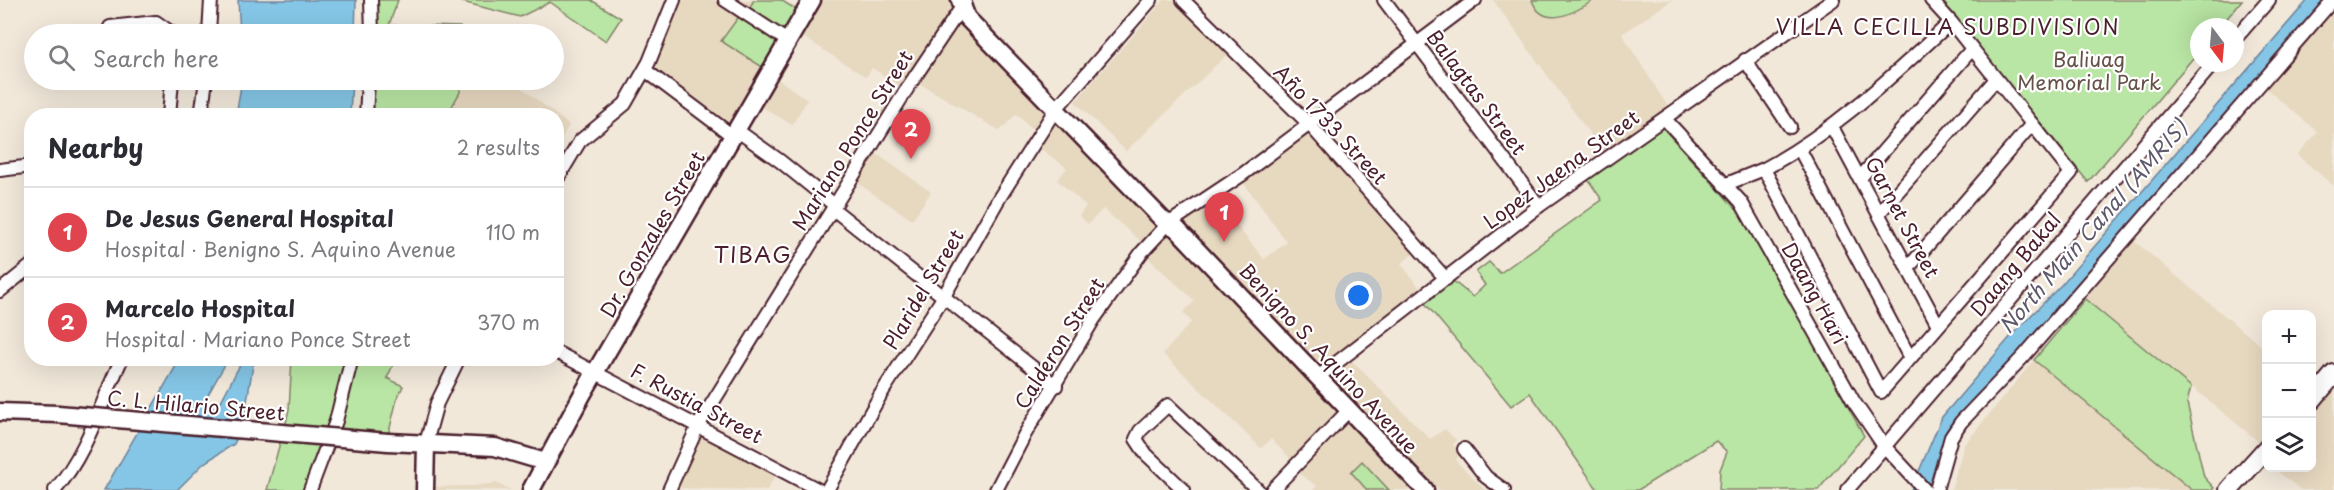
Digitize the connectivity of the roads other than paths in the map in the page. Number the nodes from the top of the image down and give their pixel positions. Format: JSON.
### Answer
{"nodes":[{"id":1,"x":211,"y":0,"type":"edge"},
{"id":2,"x":371,"y":0,"type":"edge"},
{"id":3,"x":674,"y":0,"type":"edge"},
{"id":4,"x":725,"y":0,"type":"edge"},
{"id":5,"x":812,"y":0,"type":"edge"},
{"id":6,"x":1151,"y":0,"type":"edge"},
{"id":7,"x":1183,"y":0,"type":"edge"},
{"id":8,"x":1384,"y":0,"type":"edge"},
{"id":9,"x":1475,"y":0,"type":"edge"},
{"id":10,"x":1833,"y":0,"type":"edge"},
{"id":11,"x":1931,"y":0,"type":"edge"},
{"id":12,"x":2269,"y":0,"type":"edge"},
{"id":13,"x":2333,"y":0,"type":"edge"},
{"id":14,"x":963,"y":2,"type":"edge"},
{"id":15,"x":1951,"y":22,"type":"junction"},
{"id":16,"x":138,"y":24,"type":"edge"},
{"id":17,"x":159,"y":24,"type":"edge"},
{"id":18,"x":210,"y":24,"type":"edge"},
{"id":19,"x":372,"y":24,"type":"edge"},
{"id":20,"x":2244,"y":29,"type":"edge"},
{"id":21,"x":789,"y":42,"type":"junction"},
{"id":22,"x":1418,"y":45,"type":"junction"},
{"id":23,"x":1972,"y":49,"type":"junction"},
{"id":24,"x":1745,"y":60,"type":"junction"},
{"id":25,"x":645,"y":70,"type":"junction"},
{"id":26,"x":2206,"y":72,"type":"edge"},
{"id":27,"x":1996,"y":79,"type":"junction"},
{"id":28,"x":171,"y":90,"type":"edge"},
{"id":29,"x":205,"y":90,"type":"edge"},
{"id":30,"x":367,"y":90,"type":"edge"},
{"id":31,"x":1059,"y":106,"type":"junction"},
{"id":32,"x":170,"y":108,"type":"edge"},
{"id":33,"x":202,"y":108,"type":"edge"},
{"id":34,"x":366,"y":108,"type":"edge"},
{"id":35,"x":1665,"y":119,"type":"junction"},
{"id":36,"x":2032,"y":124,"type":"junction"},
{"id":37,"x":1310,"y":125,"type":"junction"},
{"id":38,"x":1790,"y":127,"type":"dead end"},
{"id":39,"x":1832,"y":127,"type":"junction"},
{"id":40,"x":736,"y":134,"type":"junction"},
{"id":41,"x":1800,"y":150,"type":"junction"},
{"id":42,"x":24,"y":167,"type":"edge"},
{"id":43,"x":564,"y":168,"type":"edge"},
{"id":44,"x":1764,"y":169,"type":"junction"},
{"id":45,"x":0,"y":170,"type":"edge"},
{"id":46,"x":1860,"y":178,"type":"junction"},
{"id":47,"x":1724,"y":185,"type":"junction"},
{"id":48,"x":1539,"y":206,"type":"junction"},
{"id":49,"x":834,"y":208,"type":"junction"},
{"id":50,"x":1878,"y":213,"type":"junction"},
{"id":51,"x":1172,"y":225,"type":"junction"},
{"id":52,"x":1908,"y":268,"type":"junction"},
{"id":53,"x":24,"y":272,"type":"edge"},
{"id":54,"x":1446,"y":279,"type":"junction"},
{"id":55,"x":0,"y":291,"type":"edge"},
{"id":56,"x":944,"y":296,"type":"junction"},
{"id":57,"x":1938,"y":325,"type":"junction"},
{"id":58,"x":564,"y":356,"type":"edge"},
{"id":59,"x":1910,"y":358,"type":"junction"},
{"id":60,"x":119,"y":366,"type":"edge"},
{"id":61,"x":350,"y":366,"type":"edge"},
{"id":62,"x":455,"y":366,"type":"edge"},
{"id":63,"x":597,"y":372,"type":"junction"},
{"id":64,"x":2334,"y":374,"type":"edge"},
{"id":65,"x":1318,"y":377,"type":"junction"},
{"id":66,"x":1056,"y":386,"type":"junction"},
{"id":67,"x":2316,"y":395,"type":"edge"},
{"id":68,"x":1350,"y":409,"type":"junction"},
{"id":69,"x":0,"y":412,"type":"edge"},
{"id":70,"x":698,"y":426,"type":"junction"},
{"id":71,"x":426,"y":442,"type":"junction"},
{"id":72,"x":1884,"y":446,"type":"junction"},
{"id":73,"x":1464,"y":449,"type":"dead end"},
{"id":74,"x":2262,"y":453,"type":"edge"},
{"id":75,"x":545,"y":462,"type":"junction"},
{"id":76,"x":54,"y":490,"type":"edge"},
{"id":77,"x":310,"y":490,"type":"edge"},
{"id":78,"x":424,"y":490,"type":"edge"},
{"id":79,"x":531,"y":490,"type":"edge"},
{"id":80,"x":669,"y":490,"type":"edge"},
{"id":81,"x":819,"y":490,"type":"edge"},
{"id":82,"x":827,"y":490,"type":"edge"},
{"id":83,"x":996,"y":490,"type":"edge"},
{"id":84,"x":1184,"y":490,"type":"edge"},
{"id":85,"x":1258,"y":490,"type":"edge"},
{"id":86,"x":1272,"y":490,"type":"edge"},
{"id":87,"x":1425,"y":490,"type":"edge"},
{"id":88,"x":1504,"y":490,"type":"edge"},
{"id":89,"x":1847,"y":490,"type":"edge"},
{"id":90,"x":1925,"y":490,"type":"edge"},
{"id":91,"x":1935,"y":490,"type":"edge"},
{"id":92,"x":2229,"y":490,"type":"edge"}],
"edges":[{"from":1,"to":18,"type":"street"},
{"from":2,"to":19,"type":"street"},
{"from":3,"to":25,"type":"street"},
{"from":4,"to":21,"type":"street"},
{"from":5,"to":21,"type":"main road","name":"Dr. Gonzales Street"},
{"from":6,"to":31,"type":"street","name":"Plaridel Street"},
{"from":7,"to":37,"type":"street","name":"Año 1733 Street"},
{"from":8,"to":22,"type":"street","name":"Balagtas Street"},
{"from":9,"to":22,"type":"street","name":"Calderon Street"},
{"from":10,"to":24,"type":"street","name":"Lopez Jaena Street"},
{"from":11,"to":15,"type":"street"},
{"from":12,"to":20,"type":"street"},
{"from":13,"to":91,"type":"street"},
{"from":14,"to":31,"type":"main road","name":"Benigno S. Aquino Avenue"},
{"from":14,"to":49,"type":"street","name":"Mariano Ponce Street"},
{"from":15,"to":23,"type":"street"},
{"from":15,"to":39,"type":"street"},
{"from":16,"to":17,"type":"street"},
{"from":21,"to":40,"type":"main road","name":"Dr. Gonzales Street"},
{"from":22,"to":37,"type":"street","name":"Calderon Street"},
{"from":22,"to":48,"type":"street","name":"Balagtas Street"},
{"from":23,"to":27,"type":"street"},
{"from":23,"to":46,"type":"street"},
{"from":24,"to":35,"type":"street","name":"Lopez Jaena Street"},
{"from":24,"to":38,"type":"street"},
{"from":25,"to":40,"type":"street"},
{"from":25,"to":43,"type":"street"},
{"from":26,"to":72,"type":"street","name":"Daang Bakal"},
{"from":27,"to":36,"type":"street"},
{"from":27,"to":50,"type":"street"},
{"from":28,"to":32,"type":"street"},
{"from":29,"to":33,"type":"street"},
{"from":30,"to":34,"type":"street"},
{"from":31,"to":51,"type":"main road","name":"Benigno S. Aquino Avenue"},
{"from":31,"to":56,"type":"street","name":"Plaridel Street"},
{"from":35,"to":47,"type":"street","name":"Daang Hari"},
{"from":35,"to":48,"type":"street","name":"Lopez Jaena Street"},
{"from":36,"to":52,"type":"street"},
{"from":36,"to":57,"type":"street"},
{"from":37,"to":51,"type":"street","name":"Calderon Street"},
{"from":37,"to":54,"type":"street","name":"Año 1733 Street"},
{"from":39,"to":41,"type":"street"},
{"from":39,"to":46,"type":"street","name":"Garnet Street"},
{"from":40,"to":49,"type":"street"},
{"from":40,"to":63,"type":"main road","name":"Dr. Gonzales Street"},
{"from":41,"to":44,"type":"street"},
{"from":41,"to":59,"type":"street"},
{"from":42,"to":45,"type":"street"},
{"from":44,"to":47,"type":"street"},
{"from":44,"to":59,"type":"street"},
{"from":46,"to":50,"type":"street","name":"Garnet Street"},
{"from":47,"to":72,"type":"street","name":"Daang Hari"},
{"from":48,"to":54,"type":"street","name":"Lopez Jaena Street"},
{"from":49,"to":56,"type":"street"},
{"from":49,"to":70,"type":"street","name":"Mariano Ponce Street"},
{"from":50,"to":52,"type":"street","name":"Garnet Street"},
{"from":51,"to":65,"type":"main road","name":"Benigno S. Aquino Avenue"},
{"from":51,"to":66,"type":"street","name":"Calderon Street"},
{"from":52,"to":57,"type":"street","name":"Garnet Street"},
{"from":53,"to":55,"type":"street"},
{"from":54,"to":65,"type":"street","name":"Lopez Jaena Street"},
{"from":56,"to":66,"type":"street"},
{"from":56,"to":82,"type":"street","name":"Plaridel Street"},
{"from":57,"to":59,"type":"street"},
{"from":58,"to":63,"type":"street","name":"F. Rustia Street"},
{"from":60,"to":76,"type":"street"},
{"from":61,"to":77,"type":"street"},
{"from":62,"to":71,"type":"street"},
{"from":63,"to":70,"type":"street","name":"F. Rustia Street"},
{"from":63,"to":75,"type":"main road","name":"Dr. Gonzales Street"},
{"from":64,"to":67,"type":"highway"},
{"from":65,"to":68,"type":"main road","name":"Benigno S. Aquino Avenue"},
{"from":66,"to":83,"type":"street","name":"Calderon Street"},
{"from":68,"to":86,"type":"street"},
{"from":68,"to":87,"type":"main road","name":"Benigno S. Aquino Avenue"},
{"from":69,"to":71,"type":"main road","name":"C. L. Hilario Street","bridge":true},
{"from":70,"to":80,"type":"street","name":"Mariano Ponce Street"},
{"from":70,"to":81,"type":"street","name":"F. Rustia Street"},
{"from":71,"to":75,"type":"main road","name":"C. L. Hilario Street"},
{"from":71,"to":78,"type":"main road"},
{"from":72,"to":89,"type":"street","name":"Daang Bakal"},
{"from":72,"to":90,"type":"street","name":"Daang Hari"},
{"from":73,"to":88,"type":"street"},
{"from":74,"to":92,"type":"highway"},
{"from":75,"to":79,"type":"main road","name":"Dr. Gonzales Street"},
{"from":84,"to":85,"type":"street"}]}
